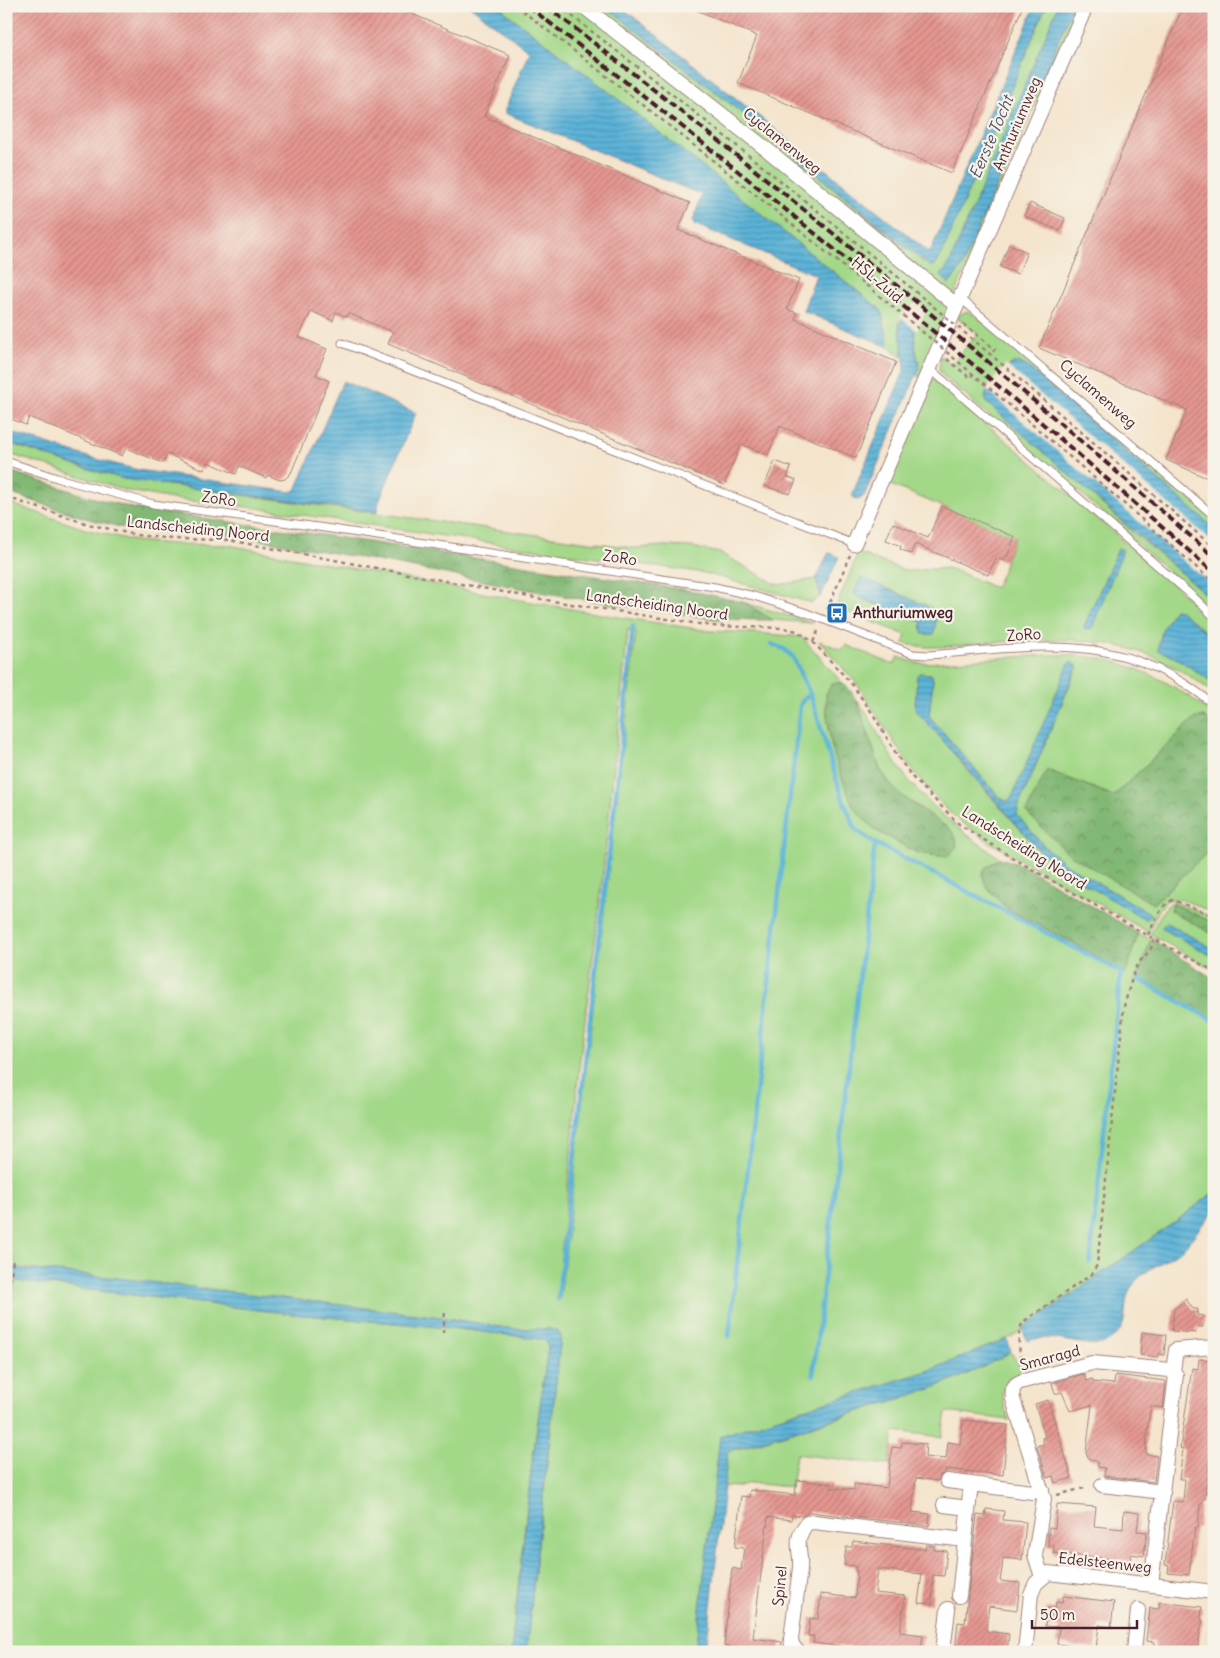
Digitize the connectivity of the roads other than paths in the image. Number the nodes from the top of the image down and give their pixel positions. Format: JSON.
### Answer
{"nodes":[{"id":1,"x":583,"y":6,"type":"edge"},
{"id":2,"x":1086,"y":6,"type":"edge"},
{"id":3,"x":958,"y":302,"type":"junction"},
{"id":4,"x":342,"y":343,"type":"dead end"},
{"id":5,"x":930,"y":368,"type":"junction"},
{"id":6,"x":6,"y":461,"type":"edge"},
{"id":7,"x":1214,"y":516,"type":"edge"},
{"id":8,"x":854,"y":544,"type":"joint"},
{"id":9,"x":1214,"y":617,"type":"edge"},
{"id":10,"x":1214,"y":705,"type":"edge"},
{"id":11,"x":1214,"y":1346,"type":"edge"},
{"id":12,"x":1173,"y":1371,"type":"junction"},
{"id":13,"x":947,"y":1481,"type":"dead end"},
{"id":14,"x":970,"y":1484,"type":"junction"},
{"id":15,"x":1102,"y":1485,"type":"road end"},
{"id":16,"x":1163,"y":1492,"type":"junction"},
{"id":17,"x":1043,"y":1494,"type":"junction"},
{"id":18,"x":944,"y":1506,"type":"dead end"},
{"id":19,"x":968,"y":1508,"type":"junction"},
{"id":20,"x":965,"y":1540,"type":"junction"},
{"id":21,"x":1042,"y":1576,"type":"junction"},
{"id":22,"x":1151,"y":1585,"type":"junction"},
{"id":23,"x":1214,"y":1592,"type":"edge"},
{"id":24,"x":959,"y":1596,"type":"dead end"},
{"id":25,"x":948,"y":1609,"type":"dead end"},
{"id":26,"x":1138,"y":1610,"type":"dead end"},
{"id":27,"x":798,"y":1652,"type":"edge"},
{"id":28,"x":943,"y":1652,"type":"edge"},
{"id":29,"x":1025,"y":1652,"type":"edge"},
{"id":30,"x":1134,"y":1652,"type":"edge"}],
"edges":[{"from":1,"to":3,"type":"street","name":"Cyclamenweg"},
{"from":2,"to":3,"type":"street","name":"Anthuriumweg"},
{"from":3,"to":5,"type":"street","name":"Anthuriumweg"},
{"from":3,"to":7,"type":"lane","name":"Cyclamenweg"},
{"from":4,"to":8,"type":"lane"},
{"from":5,"to":8,"type":"street","name":"Anthuriumweg"},
{"from":5,"to":9,"type":"lane"},
{"from":6,"to":10,"type":"lane","name":"ZoRo"},
{"from":11,"to":12,"type":"street"},
{"from":12,"to":16,"type":"street"},
{"from":12,"to":17,"type":"street","name":"Smaragd"},
{"from":13,"to":14,"type":"street"},
{"from":14,"to":17,"type":"street"},
{"from":14,"to":19,"type":"street"},
{"from":15,"to":16,"type":"street"},
{"from":16,"to":22,"type":"street"},
{"from":17,"to":21,"type":"street","name":"Smaragd"},
{"from":18,"to":19,"type":"street"},
{"from":19,"to":20,"type":"street"},
{"from":20,"to":24,"type":"street"},
{"from":20,"to":27,"type":"street","name":"Spinel"},
{"from":21,"to":22,"type":"street","name":"Edelsteenweg"},
{"from":21,"to":29,"type":"street","name":"Edelsteenweg"},
{"from":22,"to":23,"type":"street","name":"Edelsteenweg"},
{"from":25,"to":28,"type":"street"},
{"from":26,"to":30,"type":"street"}]}
